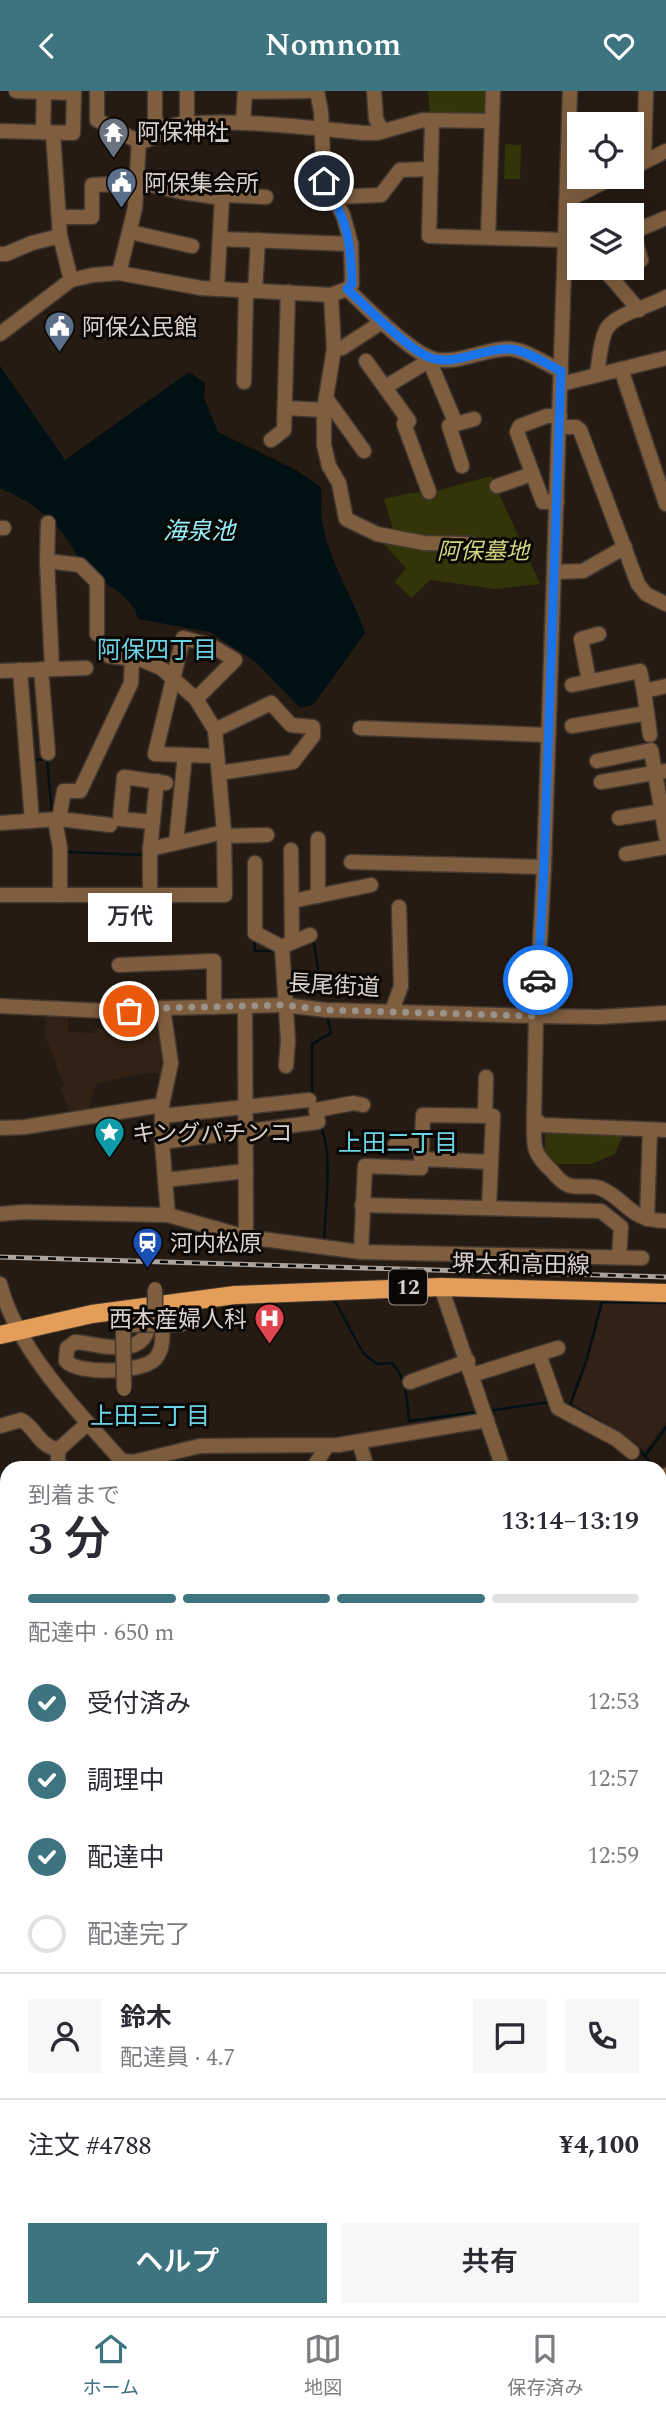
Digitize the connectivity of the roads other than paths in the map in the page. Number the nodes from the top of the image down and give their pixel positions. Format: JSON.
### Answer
{"nodes":[{"id":1,"x":16,"y":91,"type":"edge"},
{"id":2,"x":155,"y":91,"type":"edge"},
{"id":3,"x":187,"y":91,"type":"edge"},
{"id":4,"x":315,"y":91,"type":"edge"},
{"id":5,"x":374,"y":91,"type":"edge"},
{"id":6,"x":493,"y":91,"type":"edge"},
{"id":7,"x":570,"y":91,"type":"edge"},
{"id":8,"x":646,"y":91,"type":"edge"},
{"id":9,"x":44,"y":92,"type":"edge"},
{"id":10,"x":245,"y":92,"type":"edge"},
{"id":11,"x":97,"y":98,"type":"edge"},
{"id":12,"x":74,"y":104,"type":"junction"},
{"id":13,"x":644,"y":112,"type":"edge"},
{"id":14,"x":432,"y":120,"type":"junction"},
{"id":15,"x":492,"y":121,"type":"junction"},
{"id":16,"x":243,"y":123,"type":"junction"},
{"id":17,"x":187,"y":124,"type":"junction"},
{"id":18,"x":322,"y":129,"type":"junction"},
{"id":19,"x":0,"y":131,"type":"edge"},
{"id":20,"x":161,"y":131,"type":"junction"},
{"id":21,"x":382,"y":131,"type":"junction"},
{"id":22,"x":48,"y":132,"type":"junction"},
{"id":23,"x":139,"y":140,"type":"junction"},
{"id":24,"x":666,"y":151,"type":"edge"},
{"id":25,"x":644,"y":162,"type":"edge"},
{"id":26,"x":431,"y":169,"type":"junction"},
{"id":27,"x":137,"y":183,"type":"junction"},
{"id":28,"x":590,"y":189,"type":"edge"},
{"id":29,"x":266,"y":197,"type":"dead end"},
{"id":30,"x":334,"y":197,"type":"junction"},
{"id":31,"x":222,"y":198,"type":"junction"},
{"id":32,"x":566,"y":201,"type":"junction"},
{"id":33,"x":59,"y":216,"type":"junction"},
{"id":34,"x":666,"y":218,"type":"edge"},
{"id":35,"x":644,"y":227,"type":"edge"},
{"id":36,"x":130,"y":232,"type":"junction"},
{"id":37,"x":60,"y":236,"type":"junction"},
{"id":38,"x":488,"y":237,"type":"junction"},
{"id":39,"x":220,"y":239,"type":"junction"},
{"id":40,"x":258,"y":240,"type":"junction"},
{"id":41,"x":564,"y":240,"type":"junction"},
{"id":42,"x":351,"y":244,"type":"junction"},
{"id":43,"x":192,"y":246,"type":"dead end"},
{"id":44,"x":0,"y":254,"type":"edge"},
{"id":45,"x":119,"y":273,"type":"junction"},
{"id":46,"x":71,"y":280,"type":"junction"},
{"id":47,"x":613,"y":280,"type":"edge"},
{"id":48,"x":217,"y":289,"type":"junction"},
{"id":49,"x":347,"y":289,"type":"junction"},
{"id":50,"x":251,"y":291,"type":"junction"},
{"id":51,"x":288,"y":292,"type":"junction"},
{"id":52,"x":331,"y":295,"type":"junction"},
{"id":53,"x":666,"y":297,"type":"edge"},
{"id":54,"x":639,"y":310,"type":"junction"},
{"id":55,"x":382,"y":322,"type":"junction"},
{"id":56,"x":0,"y":334,"type":"edge"},
{"id":57,"x":334,"y":349,"type":"junction"},
{"id":58,"x":666,"y":358,"type":"edge"},
{"id":59,"x":431,"y":359,"type":"junction"},
{"id":60,"x":366,"y":361,"type":"dead end"},
{"id":61,"x":621,"y":369,"type":"junction"},
{"id":62,"x":597,"y":375,"type":"junction"},
{"id":63,"x":561,"y":377,"type":"junction"},
{"id":64,"x":244,"y":382,"type":"dead end"},
{"id":65,"x":385,"y":387,"type":"junction"},
{"id":66,"x":325,"y":404,"type":"junction"},
{"id":67,"x":285,"y":408,"type":"junction"},
{"id":68,"x":474,"y":419,"type":"dead end"},
{"id":69,"x":560,"y":422,"type":"junction"},
{"id":70,"x":457,"y":424,"type":"junction"},
{"id":71,"x":271,"y":440,"type":"dead end"},
{"id":72,"x":364,"y":451,"type":"dead end"},
{"id":73,"x":462,"y":466,"type":"dead end"},
{"id":74,"x":533,"y":474,"type":"junction"},
{"id":75,"x":497,"y":486,"type":"dead end"},
{"id":76,"x":429,"y":492,"type":"dead end"},
{"id":77,"x":557,"y":502,"type":"junction"},
{"id":78,"x":666,"y":504,"type":"edge"},
{"id":79,"x":48,"y":523,"type":"dead end"},
{"id":80,"x":472,"y":544,"type":"dead end"},
{"id":81,"x":625,"y":547,"type":"junction"},
{"id":82,"x":47,"y":561,"type":"junction"},
{"id":83,"x":555,"y":572,"type":"junction"},
{"id":84,"x":666,"y":604,"type":"edge"},
{"id":85,"x":97,"y":634,"type":"dead end"},
{"id":86,"x":598,"y":634,"type":"dead end"},
{"id":87,"x":109,"y":656,"type":"dead end"},
{"id":88,"x":132,"y":658,"type":"junction"},
{"id":89,"x":86,"y":668,"type":"dead end"},
{"id":90,"x":46,"y":669,"type":"junction"},
{"id":91,"x":20,"y":670,"type":"junction"},
{"id":92,"x":0,"y":671,"type":"edge"},
{"id":93,"x":173,"y":679,"type":"junction"},
{"id":94,"x":589,"y":681,"type":"junction"},
{"id":95,"x":572,"y":685,"type":"dead end"},
{"id":96,"x":666,"y":686,"type":"edge"},
{"id":97,"x":644,"y":691,"type":"junction"},
{"id":98,"x":196,"y":699,"type":"junction"},
{"id":99,"x":647,"y":713,"type":"junction"},
{"id":100,"x":572,"y":726,"type":"dead end"},
{"id":101,"x":360,"y":728,"type":"dead end"},
{"id":102,"x":215,"y":730,"type":"junction"},
{"id":103,"x":548,"y":735,"type":"junction"},
{"id":104,"x":650,"y":735,"type":"dead end"},
{"id":105,"x":48,"y":753,"type":"dead end"},
{"id":106,"x":186,"y":755,"type":"junction"},
{"id":107,"x":217,"y":755,"type":"junction"},
{"id":108,"x":597,"y":761,"type":"dead end"},
{"id":109,"x":660,"y":772,"type":"edge"},
{"id":110,"x":219,"y":773,"type":"junction"},
{"id":111,"x":601,"y":782,"type":"dead end"},
{"id":112,"x":662,"y":811,"type":"junction"},
{"id":113,"x":620,"y":818,"type":"dead end"},
{"id":114,"x":57,"y":819,"type":"junction"},
{"id":115,"x":32,"y":821,"type":"junction"},
{"id":116,"x":153,"y":823,"type":"junction"},
{"id":117,"x":0,"y":824,"type":"edge"},
{"id":118,"x":110,"y":825,"type":"dead end"},
{"id":119,"x":224,"y":834,"type":"junction"},
{"id":120,"x":267,"y":835,"type":"dead end"},
{"id":121,"x":666,"y":836,"type":"edge"},
{"id":122,"x":318,"y":839,"type":"dead end"},
{"id":123,"x":176,"y":843,"type":"junction"},
{"id":124,"x":666,"y":847,"type":"edge"},
{"id":125,"x":149,"y":849,"type":"junction"},
{"id":126,"x":291,"y":850,"type":"dead end"},
{"id":127,"x":626,"y":854,"type":"dead end"},
{"id":128,"x":351,"y":862,"type":"dead end"},
{"id":129,"x":255,"y":863,"type":"dead end"},
{"id":130,"x":544,"y":867,"type":"junction"},
{"id":131,"x":371,"y":885,"type":"dead end"},
{"id":132,"x":0,"y":895,"type":"edge"},
{"id":133,"x":60,"y":895,"type":"junction"},
{"id":134,"x":149,"y":895,"type":"junction"},
{"id":135,"x":318,"y":896,"type":"junction"},
{"id":136,"x":292,"y":901,"type":"junction"},
{"id":137,"x":399,"y":907,"type":"dead end"},
{"id":138,"x":310,"y":935,"type":"dead end"},
{"id":139,"x":287,"y":944,"type":"junction"},
{"id":140,"x":119,"y":965,"type":"dead end"},
{"id":141,"x":284,"y":1005,"type":"junction"},
{"id":142,"x":0,"y":1006,"type":"edge"},
{"id":143,"x":245,"y":1006,"type":"junction"},
{"id":144,"x":214,"y":1007,"type":"junction"},
{"id":145,"x":163,"y":1008,"type":"junction"},
{"id":146,"x":392,"y":1011,"type":"junction"},
{"id":147,"x":666,"y":1013,"type":"edge"},
{"id":148,"x":536,"y":1016,"type":"junction"},
{"id":149,"x":286,"y":1066,"type":"dead end"},
{"id":150,"x":485,"y":1077,"type":"dead end"},
{"id":151,"x":309,"y":1100,"type":"dead end"},
{"id":152,"x":363,"y":1105,"type":"dead end"},
{"id":153,"x":245,"y":1107,"type":"junction"},
{"id":154,"x":162,"y":1110,"type":"junction"},
{"id":155,"x":485,"y":1116,"type":"junction"},
{"id":156,"x":534,"y":1118,"type":"junction"},
{"id":157,"x":0,"y":1128,"type":"edge"},
{"id":158,"x":650,"y":1130,"type":"junction"},
{"id":159,"x":666,"y":1130,"type":"edge"},
{"id":160,"x":245,"y":1132,"type":"junction"},
{"id":161,"x":162,"y":1142,"type":"junction"},
{"id":162,"x":395,"y":1145,"type":"dead end"},
{"id":163,"x":421,"y":1152,"type":"junction"},
{"id":164,"x":491,"y":1162,"type":"junction"},
{"id":165,"x":246,"y":1171,"type":"junction"},
{"id":166,"x":165,"y":1180,"type":"junction"},
{"id":167,"x":362,"y":1205,"type":"junction"},
{"id":168,"x":489,"y":1208,"type":"junction"},
{"id":169,"x":0,"y":1214,"type":"edge"},
{"id":170,"x":168,"y":1215,"type":"junction"},
{"id":171,"x":647,"y":1219,"type":"junction"},
{"id":172,"x":666,"y":1221,"type":"edge"},
{"id":173,"x":246,"y":1237,"type":"junction"},
{"id":174,"x":361,"y":1252,"type":"junction"},
{"id":175,"x":620,"y":1257,"type":"junction"},
{"id":176,"x":642,"y":1258,"type":"dead end"},
{"id":177,"x":0,"y":1284,"type":"edge"},
{"id":178,"x":440,"y":1287,"type":"junction"},
{"id":179,"x":666,"y":1293,"type":"edge"},
{"id":180,"x":153,"y":1297,"type":"junction"},
{"id":181,"x":184,"y":1324,"type":"dead end"},
{"id":182,"x":155,"y":1325,"type":"junction"},
{"id":183,"x":19,"y":1329,"type":"junction"},
{"id":184,"x":0,"y":1335,"type":"edge"},
{"id":185,"x":558,"y":1348,"type":"dead end"},
{"id":186,"x":539,"y":1354,"type":"junction"},
{"id":187,"x":470,"y":1368,"type":"junction"},
{"id":188,"x":410,"y":1382,"type":"dead end"},
{"id":189,"x":124,"y":1389,"type":"dead end"},
{"id":190,"x":485,"y":1414,"type":"junction"},
{"id":191,"x":88,"y":1423,"type":"junction"},
{"id":192,"x":0,"y":1426,"type":"edge"},
{"id":193,"x":359,"y":1442,"type":"junction"},
{"id":194,"x":327,"y":1446,"type":"junction"},
{"id":195,"x":58,"y":1450,"type":"junction"},
{"id":196,"x":632,"y":1452,"type":"dead end"},
{"id":197,"x":58,"y":1461,"type":"edge"},
{"id":198,"x":119,"y":1461,"type":"edge"},
{"id":199,"x":137,"y":1461,"type":"edge"},
{"id":200,"x":317,"y":1461,"type":"edge"},
{"id":201,"x":365,"y":1461,"type":"edge"},
{"id":202,"x":501,"y":1461,"type":"edge"}],
"edges":[{"from":1,"to":9,"type":"street"},
{"from":2,"to":20,"type":"street"},
{"from":3,"to":17,"type":"street"},
{"from":4,"to":10,"type":"street"},
{"from":4,"to":18,"type":"street"},
{"from":5,"to":21,"type":"street"},
{"from":6,"to":15,"type":"street"},
{"from":7,"to":32,"type":"street"},
{"from":8,"to":13,"type":"street"},
{"from":9,"to":12,"type":"street"},
{"from":9,"to":22,"type":"street"},
{"from":10,"to":16,"type":"street"},
{"from":11,"to":12,"type":"street"},
{"from":11,"to":23,"type":"street"},
{"from":12,"to":22,"type":"street"},
{"from":14,"to":15,"type":"street"},
{"from":14,"to":21,"type":"street"},
{"from":14,"to":26,"type":"street"},
{"from":15,"to":38,"type":"street"},
{"from":16,"to":17,"type":"street"},
{"from":16,"to":18,"type":"street"},
{"from":17,"to":20,"type":"street"},
{"from":18,"to":21,"type":"street"},
{"from":18,"to":30,"type":"street"},
{"from":19,"to":22,"type":"street"},
{"from":20,"to":23,"type":"street"},
{"from":22,"to":33,"type":"street"},
{"from":23,"to":27,"type":"street"},
{"from":24,"to":25,"type":"street"},
{"from":26,"to":30,"type":"street"},
{"from":26,"to":38,"type":"street"},
{"from":27,"to":31,"type":"street"},
{"from":27,"to":33,"type":"street"},
{"from":27,"to":36,"type":"street"},
{"from":28,"to":32,"type":"street"},
{"from":29,"to":31,"type":"street"},
{"from":30,"to":42,"type":"street"},
{"from":31,"to":39,"type":"street"},
{"from":32,"to":41,"type":"street"},
{"from":33,"to":37,"type":"street"},
{"from":34,"to":35,"type":"street"},
{"from":36,"to":43,"type":"street"},
{"from":36,"to":45,"type":"street"},
{"from":37,"to":44,"type":"street"},
{"from":37,"to":46,"type":"street"},
{"from":38,"to":41,"type":"street"},
{"from":39,"to":40,"type":"street"},
{"from":39,"to":48,"type":"street"},
{"from":40,"to":42,"type":"street"},
{"from":40,"to":50,"type":"street"},
{"from":41,"to":63,"type":"street"},
{"from":42,"to":49,"type":"street"},
{"from":45,"to":46,"type":"street"},
{"from":45,"to":48,"type":"street"},
{"from":46,"to":56,"type":"street"},
{"from":47,"to":54,"type":"street"},
{"from":48,"to":50,"type":"street"},
{"from":49,"to":52,"type":"street"},
{"from":49,"to":55,"type":"street"},
{"from":50,"to":51,"type":"street"},
{"from":50,"to":64,"type":"street"},
{"from":51,"to":52,"type":"street"},
{"from":51,"to":67,"type":"street"},
{"from":52,"to":57,"type":"street"},
{"from":53,"to":54,"type":"street"},
{"from":54,"to":62,"type":"street"},
{"from":55,"to":57,"type":"street"},
{"from":55,"to":59,"type":"street"},
{"from":57,"to":66,"type":"street"},
{"from":58,"to":61,"type":"street"},
{"from":59,"to":63,"type":"street"},
{"from":59,"to":65,"type":"street"},
{"from":59,"to":70,"type":"street"},
{"from":60,"to":65,"type":"street"},
{"from":61,"to":62,"type":"street"},
{"from":61,"to":78,"type":"street"},
{"from":62,"to":63,"type":"street"},
{"from":63,"to":69,"type":"street"},
{"from":65,"to":76,"type":"street"},
{"from":66,"to":67,"type":"street"},
{"from":66,"to":72,"type":"street"},
{"from":66,"to":80,"type":"street"},
{"from":67,"to":71,"type":"street"},
{"from":68,"to":70,"type":"street"},
{"from":69,"to":74,"type":"street"},
{"from":69,"to":77,"type":"street"},
{"from":69,"to":81,"type":"street"},
{"from":70,"to":73,"type":"street"},
{"from":74,"to":75,"type":"street"},
{"from":74,"to":77,"type":"street"},
{"from":77,"to":83,"type":"street"},
{"from":79,"to":82,"type":"street"},
{"from":81,"to":83,"type":"street"},
{"from":81,"to":84,"type":"street"},
{"from":82,"to":85,"type":"street"},
{"from":82,"to":90,"type":"street"},
{"from":83,"to":103,"type":"street"},
{"from":86,"to":94,"type":"street"},
{"from":87,"to":88,"type":"street"},
{"from":88,"to":93,"type":"street"},
{"from":88,"to":114,"type":"street"},
{"from":89,"to":90,"type":"street"},
{"from":90,"to":91,"type":"street"},
{"from":90,"to":105,"type":"street"},
{"from":91,"to":92,"type":"street"},
{"from":91,"to":115,"type":"street"},
{"from":93,"to":98,"type":"street"},
{"from":93,"to":98,"type":"street"},
{"from":93,"to":106,"type":"street"},
{"from":94,"to":95,"type":"street"},
{"from":94,"to":97,"type":"street"},
{"from":96,"to":97,"type":"street"},
{"from":97,"to":99,"type":"street"},
{"from":98,"to":102,"type":"street"},
{"from":99,"to":100,"type":"street"},
{"from":99,"to":104,"type":"street"},
{"from":101,"to":103,"type":"street"},
{"from":102,"to":107,"type":"street"},
{"from":102,"to":110,"type":"street"},
{"from":103,"to":130,"type":"street"},
{"from":106,"to":107,"type":"street"},
{"from":106,"to":123,"type":"street"},
{"from":107,"to":110,"type":"street"},
{"from":108,"to":109,"type":"street"},
{"from":109,"to":111,"type":"street"},
{"from":109,"to":112,"type":"street"},
{"from":110,"to":119,"type":"street"},
{"from":112,"to":113,"type":"street"},
{"from":112,"to":121,"type":"street"},
{"from":114,"to":115,"type":"street"},
{"from":114,"to":118,"type":"street"},
{"from":114,"to":133,"type":"street"},
{"from":115,"to":117,"type":"street"},
{"from":116,"to":116,"type":"street"},
{"from":116,"to":125,"type":"street"},
{"from":119,"to":120,"type":"street"},
{"from":119,"to":123,"type":"street"},
{"from":119,"to":134,"type":"street"},
{"from":122,"to":135,"type":"street"},
{"from":123,"to":125,"type":"street"},
{"from":124,"to":127,"type":"street"},
{"from":125,"to":134,"type":"street"},
{"from":126,"to":136,"type":"street"},
{"from":128,"to":130,"type":"street"},
{"from":129,"to":139,"type":"street"},
{"from":130,"to":148,"type":"street"},
{"from":131,"to":135,"type":"street"},
{"from":132,"to":133,"type":"street"},
{"from":133,"to":134,"type":"street"},
{"from":135,"to":136,"type":"street"},
{"from":136,"to":139,"type":"street"},
{"from":137,"to":146,"type":"street"},
{"from":138,"to":139,"type":"street"},
{"from":139,"to":141,"type":"street"},
{"from":140,"to":144,"type":"street"},
{"from":141,"to":143,"type":"street","name":"長尾街道"},
{"from":141,"to":146,"type":"street","name":"長尾街道"},
{"from":141,"to":149,"type":"street"},
{"from":142,"to":145,"type":"street","name":"長尾街道"},
{"from":143,"to":144,"type":"street","name":"長尾街道"},
{"from":143,"to":153,"type":"street"},
{"from":144,"to":145,"type":"street","name":"長尾街道"},
{"from":145,"to":154,"type":"street"},
{"from":146,"to":148,"type":"street","name":"長尾街道"},
{"from":147,"to":148,"type":"street","name":"長尾街道"},
{"from":148,"to":156,"type":"street"},
{"from":150,"to":155,"type":"street"},
{"from":151,"to":153,"type":"street"},
{"from":152,"to":160,"type":"street"},
{"from":153,"to":154,"type":"street"},
{"from":153,"to":160,"type":"street"},
{"from":154,"to":157,"type":"street"},
{"from":154,"to":161,"type":"street"},
{"from":155,"to":163,"type":"street"},
{"from":155,"to":164,"type":"street"},
{"from":156,"to":158,"type":"street"},
{"from":156,"to":171,"type":"street"},
{"from":158,"to":159,"type":"street"},
{"from":158,"to":171,"type":"street"},
{"from":160,"to":161,"type":"street"},
{"from":160,"to":165,"type":"street"},
{"from":161,"to":166,"type":"street"},
{"from":162,"to":163,"type":"street"},
{"from":163,"to":164,"type":"street"},
{"from":163,"to":167,"type":"street"},
{"from":164,"to":168,"type":"street"},
{"from":165,"to":166,"type":"street"},
{"from":165,"to":173,"type":"street"},
{"from":166,"to":170,"type":"street"},
{"from":167,"to":168,"type":"street"},
{"from":167,"to":174,"type":"street"},
{"from":168,"to":175,"type":"street"},
{"from":169,"to":170,"type":"street"},
{"from":170,"to":173,"type":"street"},
{"from":171,"to":172,"type":"street"},
{"from":173,"to":174,"type":"street"},
{"from":174,"to":175,"type":"street"},
{"from":175,"to":176,"type":"street"},
{"from":177,"to":183,"type":"street"},
{"from":178,"to":179,"type":"main road","name":"堺大和高田線","number":"12"},
{"from":178,"to":180,"type":"main road","name":"堺大和高田線","number":"12"},
{"from":178,"to":187,"type":"street"},
{"from":180,"to":180,"type":"street"},
{"from":180,"to":182,"type":"street","bridge":true},
{"from":180,"to":183,"type":"main road","name":"堺大和高田線","number":"12"},
{"from":181,"to":182,"type":"street","bridge":true},
{"from":182,"to":189,"type":"street","bridge":true},
{"from":183,"to":184,"type":"main road","name":"堺大和高田線","number":"12"},
{"from":183,"to":191,"type":"street"},
{"from":185,"to":186,"type":"street"},
{"from":186,"to":187,"type":"street"},
{"from":186,"to":196,"type":"street"},
{"from":187,"to":188,"type":"street"},
{"from":187,"to":190,"type":"street"},
{"from":190,"to":193,"type":"street"},
{"from":190,"to":202,"type":"street"},
{"from":191,"to":195,"type":"street"},
{"from":191,"to":198,"type":"street"},
{"from":192,"to":195,"type":"street"},
{"from":193,"to":194,"type":"street"},
{"from":193,"to":201,"type":"street"},
{"from":194,"to":199,"type":"street"},
{"from":194,"to":200,"type":"street"},
{"from":195,"to":197,"type":"street"}]}
